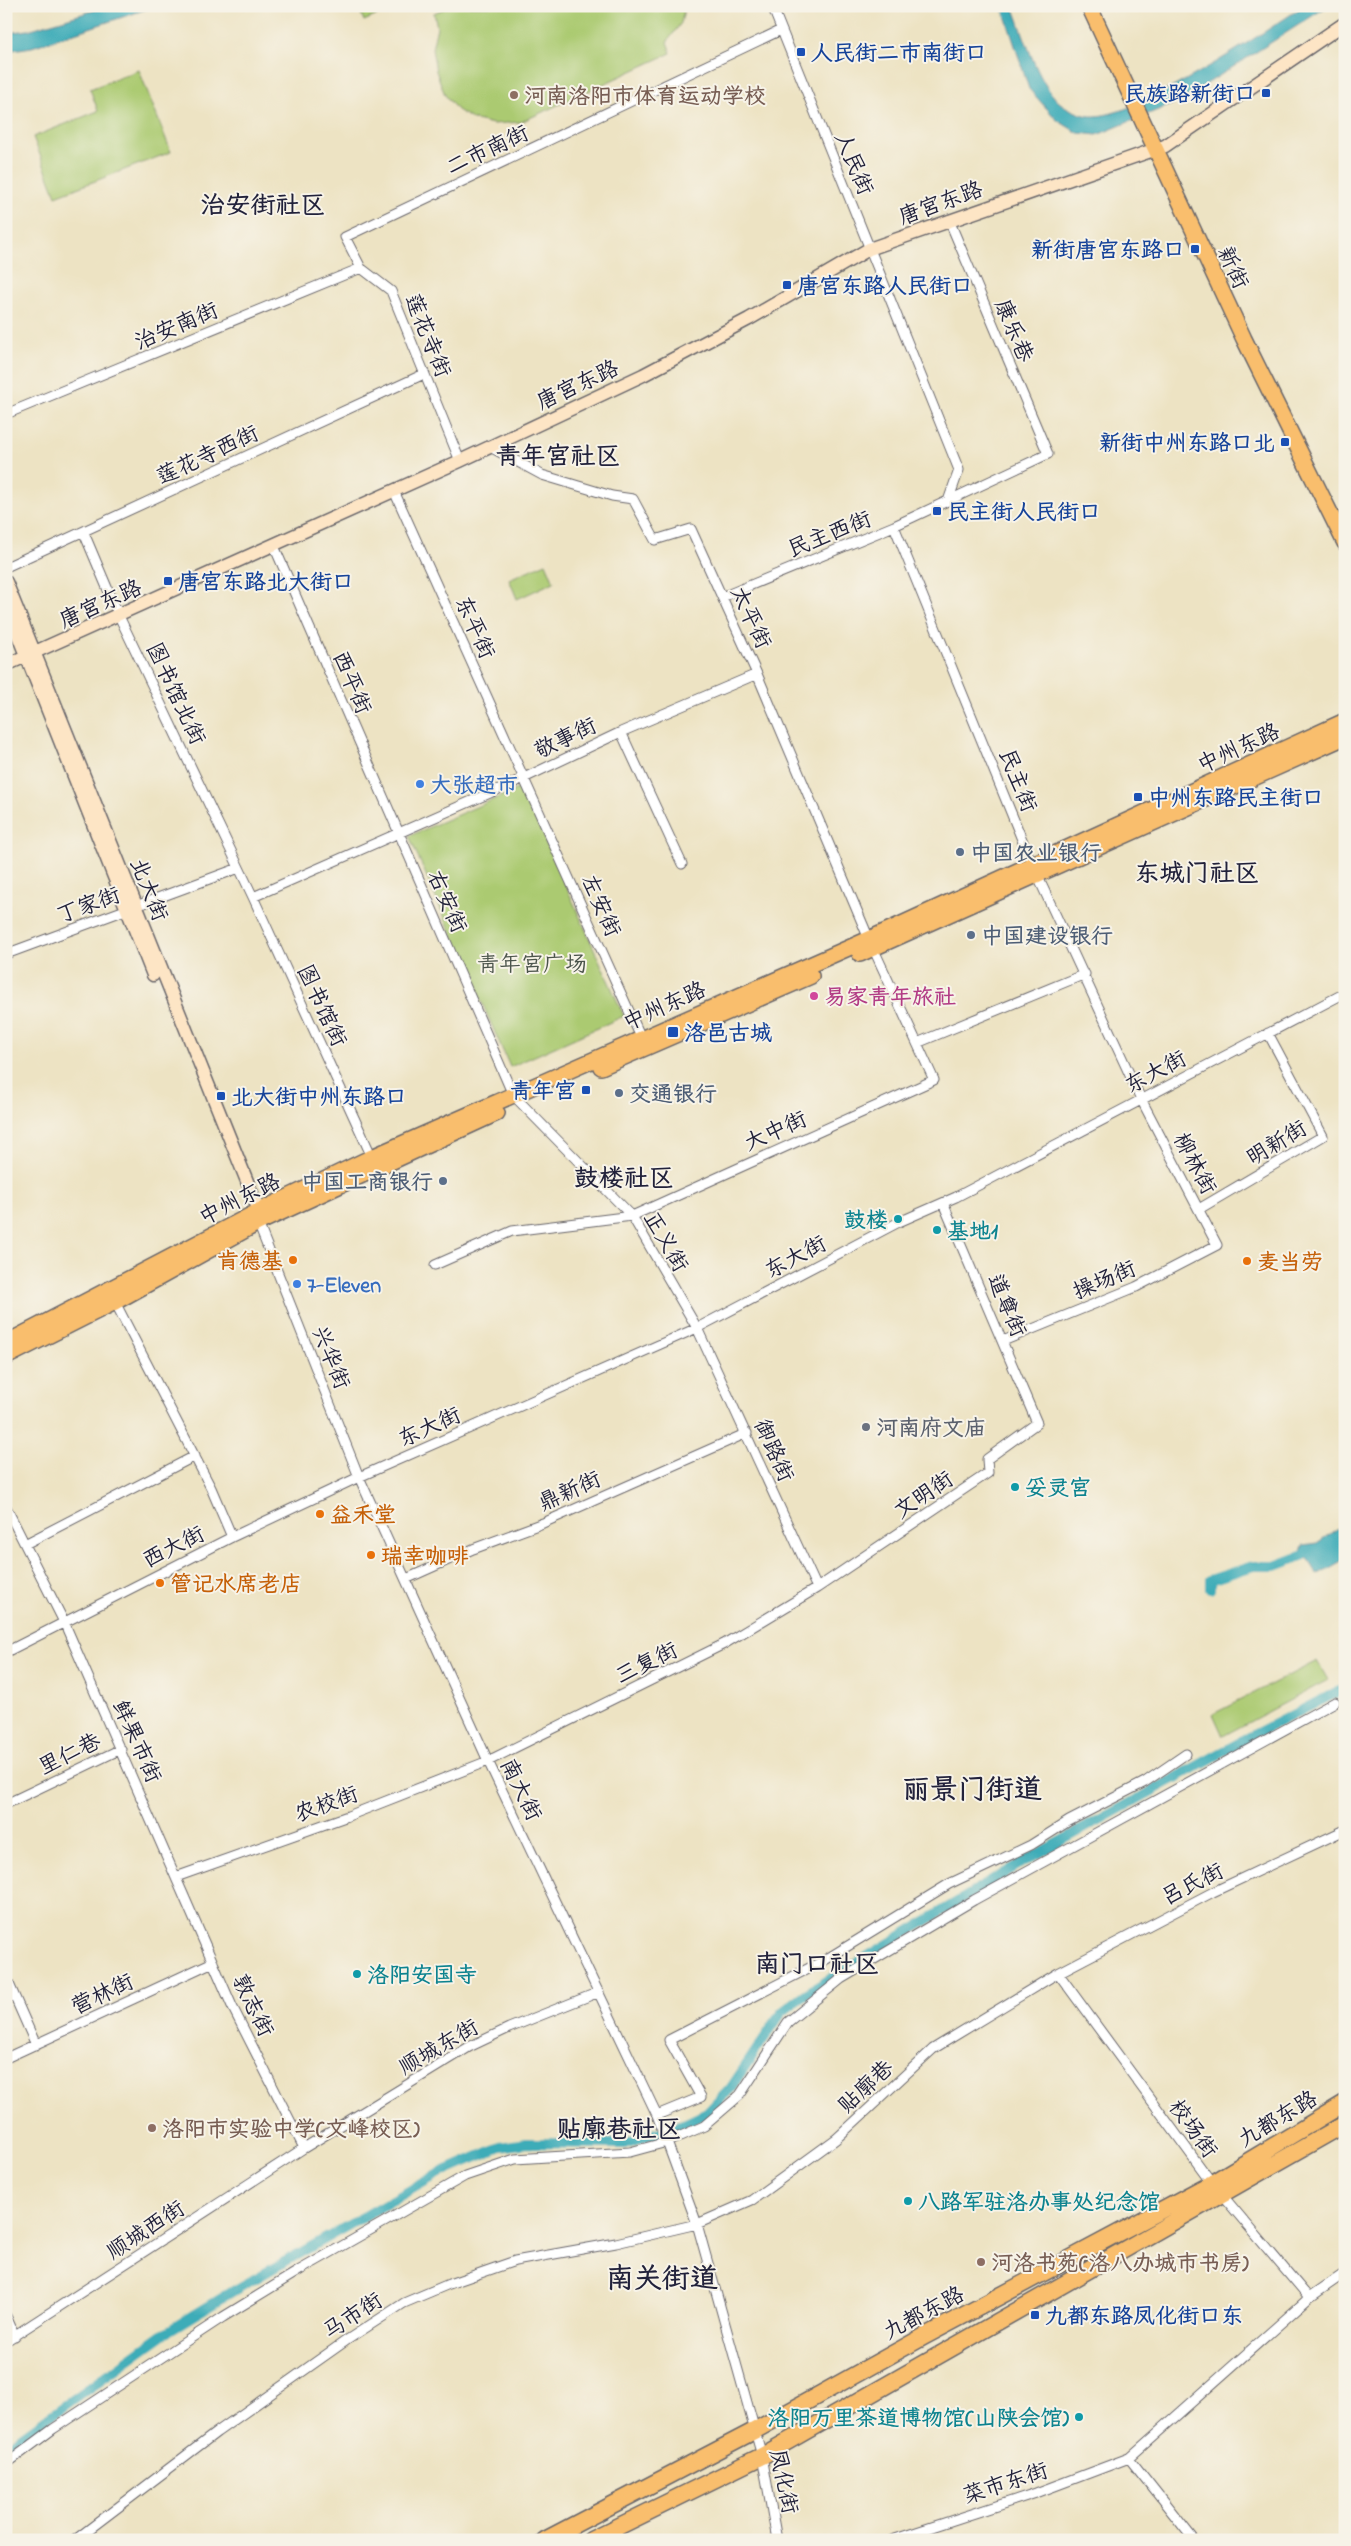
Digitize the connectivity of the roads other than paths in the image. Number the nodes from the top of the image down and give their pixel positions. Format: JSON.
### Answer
{"nodes":[{"id":1,"x":772,"y":6,"type":"edge"},
{"id":2,"x":1089,"y":6,"type":"edge"},
{"id":3,"x":1100,"y":6,"type":"edge"},
{"id":4,"x":1345,"y":23,"type":"edge"},
{"id":5,"x":781,"y":30,"type":"junction"},
{"id":6,"x":1133,"y":90,"type":"junction"},
{"id":7,"x":1161,"y":148,"type":"junction"},
{"id":8,"x":948,"y":220,"type":"junction"},
{"id":9,"x":344,"y":237,"type":"joint"},
{"id":10,"x":869,"y":249,"type":"junction"},
{"id":11,"x":360,"y":268,"type":"junction"},
{"id":12,"x":424,"y":374,"type":"junction"},
{"id":13,"x":6,"y":414,"type":"edge"},
{"id":14,"x":490,"y":447,"type":"junction"},
{"id":15,"x":1048,"y":454,"type":"joint"},
{"id":16,"x":460,"y":462,"type":"junction"},
{"id":17,"x":394,"y":491,"type":"junction"},
{"id":18,"x":948,"y":501,"type":"junction"},
{"id":19,"x":1345,"y":520,"type":"edge"},
{"id":20,"x":894,"y":526,"type":"junction"},
{"id":21,"x":84,"y":533,"type":"junction"},
{"id":22,"x":1345,"y":543,"type":"edge"},
{"id":23,"x":274,"y":546,"type":"junction"},
{"id":24,"x":6,"y":567,"type":"edge"},
{"id":25,"x":6,"y":582,"type":"edge"},
{"id":26,"x":722,"y":597,"type":"junction"},
{"id":27,"x":6,"y":605,"type":"edge"},
{"id":28,"x":120,"y":616,"type":"junction"},
{"id":29,"x":31,"y":655,"type":"junction"},
{"id":30,"x":6,"y":665,"type":"edge"},
{"id":31,"x":757,"y":674,"type":"junction"},
{"id":32,"x":1345,"y":721,"type":"edge"},
{"id":33,"x":620,"y":732,"type":"junction"},
{"id":34,"x":1345,"y":737,"type":"edge"},
{"id":35,"x":524,"y":778,"type":"junction"},
{"id":36,"x":397,"y":832,"type":"junction"},
{"id":37,"x":682,"y":864,"type":"dead end"},
{"id":38,"x":239,"y":868,"type":"junction"},
{"id":39,"x":1035,"y":870,"type":"junction"},
{"id":40,"x":252,"y":897,"type":"junction"},
{"id":41,"x":131,"y":908,"type":"junction"},
{"id":42,"x":871,"y":944,"type":"junction"},
{"id":43,"x":6,"y":954,"type":"edge"},
{"id":44,"x":1085,"y":974,"type":"junction"},
{"id":45,"x":1345,"y":993,"type":"edge"},
{"id":46,"x":1268,"y":1033,"type":"junction"},
{"id":47,"x":644,"y":1043,"type":"junction"},
{"id":48,"x":917,"y":1043,"type":"junction"},
{"id":49,"x":934,"y":1080,"type":"joint"},
{"id":50,"x":515,"y":1099,"type":"junction"},
{"id":51,"x":1141,"y":1100,"type":"junction"},
{"id":52,"x":372,"y":1157,"type":"junction"},
{"id":53,"x":943,"y":1203,"type":"junction"},
{"id":54,"x":1199,"y":1209,"type":"junction"},
{"id":55,"x":636,"y":1214,"type":"junction"},
{"id":56,"x":256,"y":1216,"type":"junction"},
{"id":57,"x":1217,"y":1245,"type":"joint"},
{"id":58,"x":435,"y":1265,"type":"dead end"},
{"id":59,"x":115,"y":1302,"type":"junction"},
{"id":60,"x":697,"y":1328,"type":"junction"},
{"id":61,"x":1003,"y":1341,"type":"junction"},
{"id":62,"x":6,"y":1343,"type":"edge"},
{"id":63,"x":6,"y":1357,"type":"edge"},
{"id":64,"x":1037,"y":1423,"type":"joint"},
{"id":65,"x":747,"y":1433,"type":"junction"},
{"id":66,"x":195,"y":1456,"type":"junction"},
{"id":67,"x":359,"y":1477,"type":"junction"},
{"id":68,"x":6,"y":1507,"type":"edge"},
{"id":69,"x":232,"y":1537,"type":"junction"},
{"id":70,"x":25,"y":1544,"type":"junction"},
{"id":71,"x":406,"y":1579,"type":"junction"},
{"id":72,"x":816,"y":1588,"type":"junction"},
{"id":73,"x":64,"y":1622,"type":"junction"},
{"id":74,"x":6,"y":1652,"type":"edge"},
{"id":75,"x":1335,"y":1702,"type":"dead end"},
{"id":76,"x":121,"y":1749,"type":"junction"},
{"id":77,"x":1186,"y":1754,"type":"dead end"},
{"id":78,"x":488,"y":1761,"type":"junction"},
{"id":79,"x":6,"y":1804,"type":"edge"},
{"id":80,"x":1345,"y":1830,"type":"edge"},
{"id":81,"x":176,"y":1876,"type":"junction"},
{"id":82,"x":213,"y":1962,"type":"junction"},
{"id":83,"x":1058,"y":1973,"type":"junction"},
{"id":84,"x":6,"y":1977,"type":"edge"},
{"id":85,"x":598,"y":1992,"type":"junction"},
{"id":86,"x":36,"y":2045,"type":"junction"},
{"id":87,"x":6,"y":2058,"type":"edge"},
{"id":88,"x":1345,"y":2103,"type":"edge"},
{"id":89,"x":657,"y":2115,"type":"junction"},
{"id":90,"x":1345,"y":2124,"type":"edge"},
{"id":91,"x":667,"y":2142,"type":"junction"},
{"id":92,"x":304,"y":2148,"type":"junction"},
{"id":93,"x":1216,"y":2189,"type":"junction"},
{"id":94,"x":697,"y":2224,"type":"junction"},
{"id":95,"x":1345,"y":2273,"type":"edge"},
{"id":96,"x":1309,"y":2298,"type":"junction"},
{"id":97,"x":6,"y":2316,"type":"edge"},
{"id":98,"x":15,"y":2336,"type":"junction"},
{"id":99,"x":6,"y":2341,"type":"edge"},
{"id":100,"x":754,"y":2431,"type":"junction"},
{"id":101,"x":762,"y":2456,"type":"junction"},
{"id":102,"x":1129,"y":2458,"type":"junction"},
{"id":103,"x":6,"y":2464,"type":"edge"},
{"id":104,"x":75,"y":2540,"type":"edge"},
{"id":105,"x":545,"y":2540,"type":"edge"},
{"id":106,"x":591,"y":2540,"type":"edge"},
{"id":107,"x":777,"y":2540,"type":"edge"},
{"id":108,"x":892,"y":2540,"type":"edge"},
{"id":109,"x":1194,"y":2540,"type":"edge"}],
"edges":[{"from":1,"to":5,"type":"street","name":"人民街"},
{"from":2,"to":6,"type":"main road","name":"新街"},
{"from":3,"to":6,"type":"main road","name":"新街"},
{"from":4,"to":7,"type":"street","name":"唐宫东路"},
{"from":5,"to":9,"type":"street","name":"二市南街"},
{"from":5,"to":10,"type":"street","name":"人民街"},
{"from":6,"to":7,"type":"main road","name":"新街"},
{"from":7,"to":8,"type":"street","name":"唐宫东路"},
{"from":7,"to":19,"type":"main road","name":"新街"},
{"from":7,"to":22,"type":"main road","name":"新街"},
{"from":8,"to":10,"type":"street","name":"唐宫东路"},
{"from":8,"to":15,"type":"street","name":"康乐巷"},
{"from":9,"to":11,"type":"street","name":"莲花寺街"},
{"from":10,"to":14,"type":"street","name":"唐宫东路"},
{"from":10,"to":18,"type":"street","name":"人民街"},
{"from":11,"to":12,"type":"street","name":"莲花寺街"},
{"from":11,"to":13,"type":"street","name":"治安南街"},
{"from":12,"to":16,"type":"street","name":"莲花寺街"},
{"from":12,"to":21,"type":"street","name":"莲花寺西街"},
{"from":14,"to":16,"type":"street","name":"唐宫东路"},
{"from":14,"to":26,"type":"street","name":"太平街"},
{"from":15,"to":18,"type":"street","name":"民主西街"},
{"from":16,"to":17,"type":"street","name":"唐宫东路"},
{"from":17,"to":23,"type":"street","name":"唐宫东路"},
{"from":17,"to":35,"type":"street","name":"东平街"},
{"from":18,"to":20,"type":"street","name":"民主西街"},
{"from":20,"to":26,"type":"street","name":"民主西街"},
{"from":20,"to":39,"type":"street","name":"民主街"},
{"from":21,"to":24,"type":"street","name":"莲花寺西街"},
{"from":21,"to":28,"type":"street","name":"图书馆北街"},
{"from":23,"to":28,"type":"street","name":"唐宫东路"},
{"from":23,"to":36,"type":"street","name":"西平街"},
{"from":25,"to":29,"type":"street","name":"北大街"},
{"from":26,"to":31,"type":"street","name":"太平街"},
{"from":27,"to":29,"type":"street","name":"北大街"},
{"from":28,"to":29,"type":"street","name":"唐宫东路"},
{"from":28,"to":38,"type":"street","name":"图书馆北街"},
{"from":29,"to":30,"type":"street","name":"唐宫东路"},
{"from":29,"to":41,"type":"street","name":"北大街"},
{"from":31,"to":33,"type":"street","name":"敬事街"},
{"from":31,"to":42,"type":"street","name":"太平街"},
{"from":32,"to":39,"type":"main road","name":"中州东路"},
{"from":33,"to":35,"type":"street","name":"敬事街"},
{"from":33,"to":37,"type":"street"},
{"from":34,"to":39,"type":"main road","name":"中州东路"},
{"from":35,"to":36,"type":"street","name":"敬事街"},
{"from":35,"to":47,"type":"street","name":"左安街"},
{"from":36,"to":40,"type":"street","name":"敬事街"},
{"from":36,"to":50,"type":"street","name":"右安街"},
{"from":38,"to":40,"type":"street","name":"图书馆街"},
{"from":38,"to":41,"type":"street","name":"丁家街"},
{"from":39,"to":42,"type":"main road","name":"中州东路"},
{"from":39,"to":44,"type":"street","name":"民主街"},
{"from":40,"to":52,"type":"street","name":"图书馆街"},
{"from":41,"to":43,"type":"street","name":"丁家街"},
{"from":41,"to":56,"type":"street","name":"北大街"},
{"from":42,"to":47,"type":"main road","name":"中州东路"},
{"from":42,"to":48,"type":"street","name":"太平街"},
{"from":44,"to":48,"type":"street"},
{"from":44,"to":51,"type":"street","name":"民主街"},
{"from":45,"to":46,"type":"street","name":"东大街"},
{"from":46,"to":51,"type":"street","name":"东大街"},
{"from":46,"to":54,"type":"street","name":"明新街"},
{"from":47,"to":50,"type":"main road","name":"中州东路"},
{"from":48,"to":49,"type":"street","name":"太平街"},
{"from":49,"to":55,"type":"street","name":"大中街"},
{"from":50,"to":52,"type":"main road","name":"中州东路"},
{"from":50,"to":55,"type":"street","name":"正义街"},
{"from":50,"to":56,"type":"main road","name":"中州东路"},
{"from":51,"to":53,"type":"street","name":"东大街"},
{"from":51,"to":54,"type":"street","name":"柳林街"},
{"from":52,"to":56,"type":"main road","name":"中州东路"},
{"from":53,"to":60,"type":"street","name":"东大街"},
{"from":53,"to":61,"type":"street","name":"道尊街"},
{"from":54,"to":57,"type":"street","name":"柳林街"},
{"from":55,"to":58,"type":"street","name":"大中街"},
{"from":55,"to":60,"type":"street","name":"正义街"},
{"from":56,"to":59,"type":"main road","name":"中州东路"},
{"from":56,"to":62,"type":"main road","name":"中州东路"},
{"from":56,"to":67,"type":"street","name":"兴华街"},
{"from":57,"to":61,"type":"street","name":"操场街"},
{"from":59,"to":63,"type":"main road","name":"中州东路"},
{"from":59,"to":66,"type":"street"},
{"from":60,"to":65,"type":"street","name":"御路街"},
{"from":60,"to":67,"type":"street","name":"东大街"},
{"from":61,"to":64,"type":"street","name":"道尊街"},
{"from":64,"to":72,"type":"street","name":"文明街"},
{"from":65,"to":71,"type":"street","name":"鼎新街"},
{"from":65,"to":72,"type":"street","name":"御路街"},
{"from":66,"to":69,"type":"street"},
{"from":66,"to":70,"type":"street"},
{"from":67,"to":69,"type":"street","name":"西大街"},
{"from":67,"to":71,"type":"street","name":"南大街"},
{"from":68,"to":70,"type":"street","name":"鲜果市街"},
{"from":69,"to":73,"type":"street","name":"西大街"},
{"from":70,"to":73,"type":"street","name":"鲜果市街"},
{"from":71,"to":78,"type":"street","name":"南大街"},
{"from":72,"to":78,"type":"street","name":"三复街"},
{"from":73,"to":74,"type":"street","name":"西大街"},
{"from":73,"to":76,"type":"street","name":"鲜果市街"},
{"from":75,"to":91,"type":"street"},
{"from":76,"to":79,"type":"street","name":"里仁巷"},
{"from":76,"to":81,"type":"street","name":"鲜果市街"},
{"from":77,"to":89,"type":"street"},
{"from":78,"to":81,"type":"street","name":"农校街"},
{"from":78,"to":85,"type":"street","name":"南大街"},
{"from":80,"to":83,"type":"street","name":"吕氏街"},
{"from":81,"to":82,"type":"street","name":"敦志街"},
{"from":82,"to":86,"type":"street","name":"营林街"},
{"from":82,"to":92,"type":"street","name":"敦志街"},
{"from":83,"to":93,"type":"street","name":"校场街"},
{"from":83,"to":94,"type":"street","name":"贴廓巷"},
{"from":84,"to":86,"type":"street"},
{"from":85,"to":89,"type":"street","name":"南大街"},
{"from":85,"to":92,"type":"street","name":"顺城东街"},
{"from":86,"to":87,"type":"street","name":"营林街"},
{"from":88,"to":93,"type":"highway","name":"九都东路"},
{"from":89,"to":91,"type":"street","name":"南大街"},
{"from":90,"to":93,"type":"highway","name":"九都东路"},
{"from":91,"to":94,"type":"street","name":"南大街"},
{"from":91,"to":103,"type":"street"},
{"from":92,"to":98,"type":"street","name":"顺城西街"},
{"from":93,"to":96,"type":"street","name":"校场街"},
{"from":93,"to":100,"type":"highway","name":"九都东路"},
{"from":93,"to":101,"type":"highway","name":"九都东路"},
{"from":94,"to":100,"type":"street","name":"凤化街"},
{"from":94,"to":104,"type":"street","name":"马市街"},
{"from":95,"to":96,"type":"street"},
{"from":96,"to":102,"type":"street"},
{"from":97,"to":98,"type":"street"},
{"from":98,"to":99,"type":"street","name":"顺城西街"},
{"from":100,"to":101,"type":"street","name":"凤化街"},
{"from":100,"to":105,"type":"highway","name":"九都东路"},
{"from":101,"to":106,"type":"highway","name":"九都东路"},
{"from":101,"to":107,"type":"street","name":"凤化街"},
{"from":102,"to":108,"type":"street","name":"菜市东街"},
{"from":102,"to":109,"type":"street"}]}
